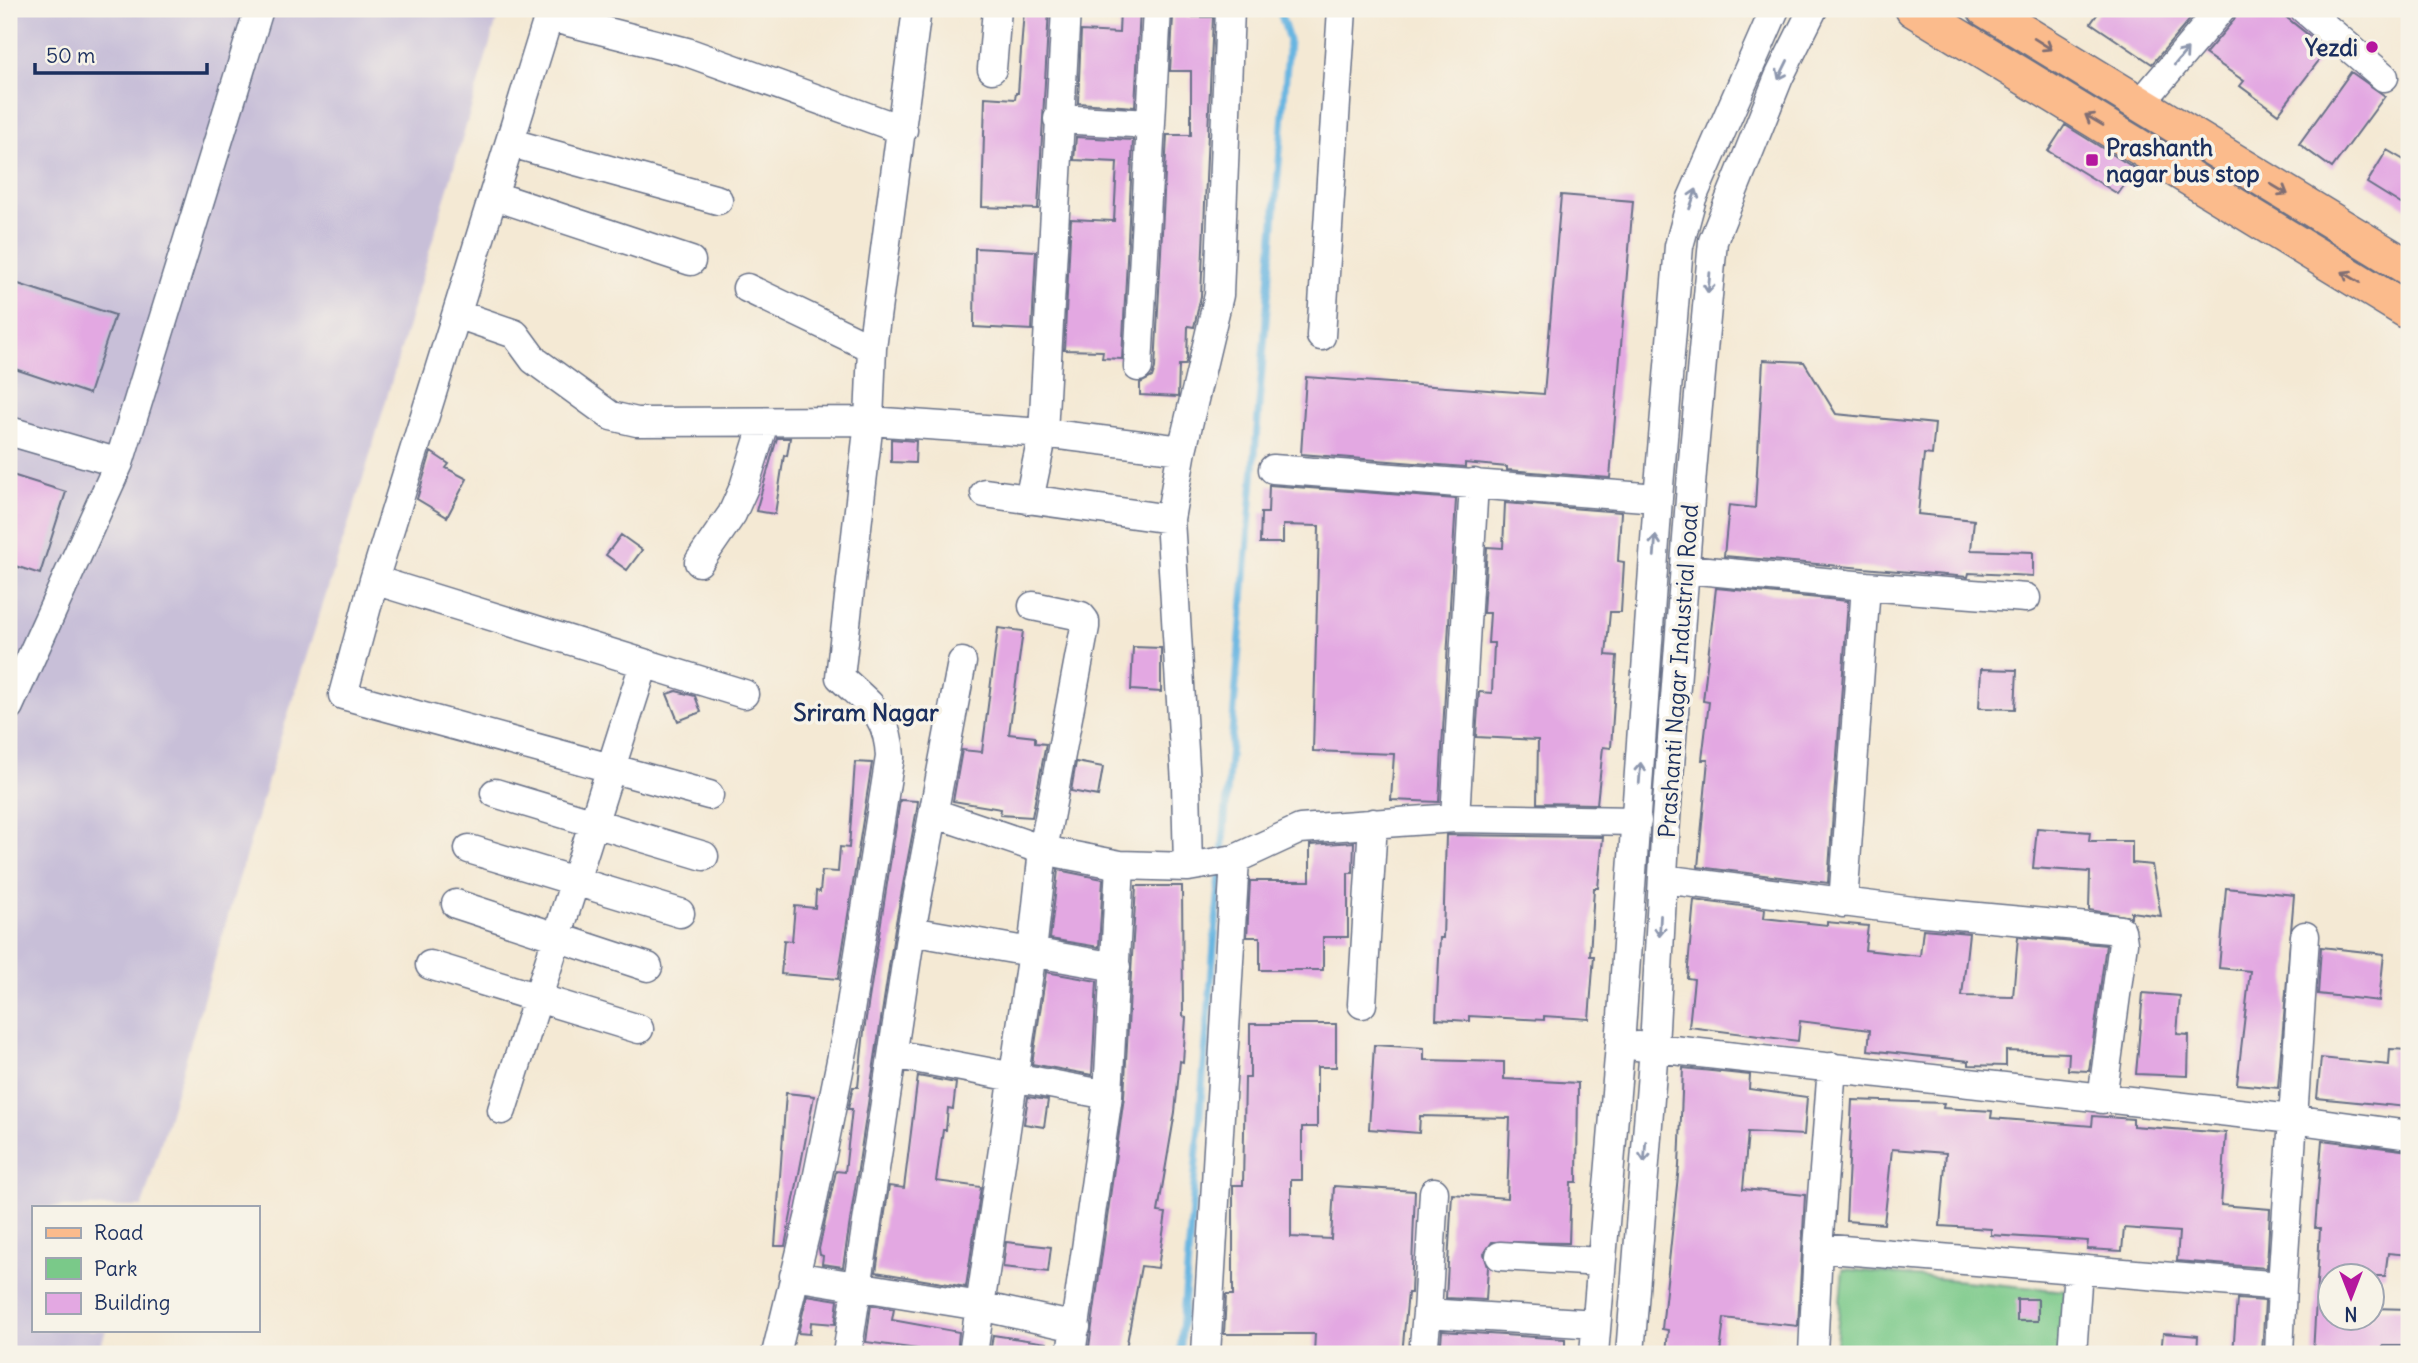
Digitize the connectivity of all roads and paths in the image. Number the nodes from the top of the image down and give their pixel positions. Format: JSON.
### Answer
{"nodes":[{"id":1,"x":259,"y":9,"type":"edge"},
{"id":2,"x":917,"y":9,"type":"edge"},
{"id":3,"x":997,"y":9,"type":"edge"},
{"id":4,"x":1066,"y":9,"type":"edge"},
{"id":5,"x":1157,"y":9,"type":"edge"},
{"id":6,"x":1230,"y":9,"type":"edge"},
{"id":7,"x":1342,"y":9,"type":"edge"},
{"id":8,"x":1775,"y":9,"type":"edge"},
{"id":9,"x":1813,"y":9,"type":"edge"},
{"id":10,"x":1913,"y":9,"type":"edge"},
{"id":11,"x":1984,"y":9,"type":"edge"},
{"id":12,"x":2221,"y":9,"type":"edge"},
{"id":13,"x":2304,"y":9,"type":"edge"},
{"id":14,"x":550,"y":13,"type":"edge"},
{"id":15,"x":992,"y":69,"type":"dead end"},
{"id":16,"x":2384,"y":77,"type":"dead end"},
{"id":17,"x":2140,"y":104,"type":"junction"},
{"id":18,"x":1058,"y":119,"type":"junction"},
{"id":19,"x":1151,"y":124,"type":"junction"},
{"id":20,"x":903,"y":130,"type":"junction"},
{"id":21,"x":511,"y":143,"type":"junction"},
{"id":22,"x":495,"y":196,"type":"junction"},
{"id":23,"x":718,"y":200,"type":"dead end"},
{"id":24,"x":691,"y":261,"type":"dead end"},
{"id":25,"x":2409,"y":268,"type":"edge"},
{"id":26,"x":747,"y":288,"type":"dead end"},
{"id":27,"x":2409,"y":312,"type":"edge"},
{"id":28,"x":457,"y":314,"type":"junction"},
{"id":29,"x":1321,"y":336,"type":"dead end"},
{"id":30,"x":872,"y":348,"type":"junction"},
{"id":31,"x":1138,"y":367,"type":"dead end"},
{"id":32,"x":869,"y":421,"type":"junction"},
{"id":33,"x":764,"y":423,"type":"junction"},
{"id":34,"x":9,"y":431,"type":"edge"},
{"id":35,"x":1043,"y":433,"type":"junction"},
{"id":36,"x":1182,"y":450,"type":"junction"},
{"id":37,"x":119,"y":463,"type":"junction"},
{"id":38,"x":1273,"y":469,"type":"dead end"},
{"id":39,"x":1474,"y":483,"type":"junction"},
{"id":40,"x":985,"y":493,"type":"dead end"},
{"id":41,"x":1658,"y":498,"type":"junction"},
{"id":42,"x":1030,"y":500,"type":"junction"},
{"id":43,"x":1170,"y":519,"type":"junction"},
{"id":44,"x":699,"y":562,"type":"dead end"},
{"id":45,"x":1687,"y":569,"type":"junction"},
{"id":46,"x":374,"y":580,"type":"junction"},
{"id":47,"x":1866,"y":586,"type":"junction"},
{"id":48,"x":2026,"y":598,"type":"dead end"},
{"id":49,"x":1033,"y":606,"type":"dead end"},
{"id":50,"x":962,"y":662,"type":"dead end"},
{"id":51,"x":645,"y":664,"type":"junction"},
{"id":52,"x":744,"y":694,"type":"dead end"},
{"id":53,"x":9,"y":706,"type":"edge"},
{"id":54,"x":611,"y":768,"type":"junction"},
{"id":55,"x":495,"y":793,"type":"dead end"},
{"id":56,"x":709,"y":795,"type":"dead end"},
{"id":57,"x":934,"y":813,"type":"junction"},
{"id":58,"x":1455,"y":818,"type":"junction"},
{"id":59,"x":1637,"y":821,"type":"junction"},
{"id":60,"x":594,"y":823,"type":"junction"},
{"id":61,"x":1373,"y":823,"type":"junction"},
{"id":62,"x":468,"y":849,"type":"dead end"},
{"id":63,"x":1043,"y":850,"type":"junction"},
{"id":64,"x":704,"y":856,"type":"dead end"},
{"id":65,"x":1232,"y":859,"type":"junction"},
{"id":66,"x":1120,"y":864,"type":"junction"},
{"id":67,"x":1188,"y":867,"type":"junction"},
{"id":68,"x":1663,"y":879,"type":"junction"},
{"id":69,"x":575,"y":882,"type":"junction"},
{"id":70,"x":1843,"y":903,"type":"junction"},
{"id":71,"x":456,"y":904,"type":"dead end"},
{"id":72,"x":680,"y":913,"type":"dead end"},
{"id":73,"x":911,"y":931,"type":"junction"},
{"id":74,"x":558,"y":936,"type":"junction"},
{"id":75,"x":2305,"y":936,"type":"dead end"},
{"id":76,"x":1032,"y":952,"type":"junction"},
{"id":77,"x":430,"y":965,"type":"dead end"},
{"id":78,"x":649,"y":967,"type":"dead end"},
{"id":79,"x":1116,"y":967,"type":"junction"},
{"id":80,"x":538,"y":999,"type":"junction"},
{"id":81,"x":1362,"y":1004,"type":"dead end"},
{"id":82,"x":639,"y":1029,"type":"dead end"},
{"id":83,"x":1620,"y":1045,"type":"junction"},
{"id":84,"x":1654,"y":1047,"type":"junction"},
{"id":85,"x":893,"y":1054,"type":"junction"},
{"id":86,"x":1832,"y":1067,"type":"junction"},
{"id":87,"x":1014,"y":1077,"type":"junction"},
{"id":88,"x":1108,"y":1095,"type":"junction"},
{"id":89,"x":2102,"y":1099,"type":"junction"},
{"id":90,"x":502,"y":1110,"type":"dead end"},
{"id":91,"x":2292,"y":1119,"type":"junction"},
{"id":92,"x":2409,"y":1135,"type":"edge"},
{"id":93,"x":1434,"y":1192,"type":"dead end"},
{"id":94,"x":1818,"y":1248,"type":"junction"},
{"id":95,"x":1500,"y":1256,"type":"dead end"},
{"id":96,"x":1601,"y":1262,"type":"junction"},
{"id":97,"x":2078,"y":1270,"type":"junction"},
{"id":98,"x":794,"y":1276,"type":"junction"},
{"id":99,"x":858,"y":1284,"type":"junction"},
{"id":100,"x":2282,"y":1286,"type":"junction"},
{"id":101,"x":980,"y":1306,"type":"junction"},
{"id":102,"x":1427,"y":1313,"type":"junction"},
{"id":103,"x":1596,"y":1324,"type":"junction"},
{"id":104,"x":1073,"y":1341,"type":"edge"},
{"id":105,"x":776,"y":1354,"type":"edge"},
{"id":106,"x":847,"y":1354,"type":"edge"},
{"id":107,"x":972,"y":1354,"type":"edge"},
{"id":108,"x":1206,"y":1354,"type":"edge"},
{"id":109,"x":1423,"y":1354,"type":"edge"},
{"id":110,"x":1594,"y":1354,"type":"edge"},
{"id":111,"x":1630,"y":1354,"type":"edge"},
{"id":112,"x":1813,"y":1354,"type":"edge"},
{"id":113,"x":2072,"y":1354,"type":"edge"},
{"id":114,"x":2279,"y":1354,"type":"edge"}],
"edges":[{"from":1,"to":37,"type":"street"},
{"from":2,"to":20,"type":"street"},
{"from":3,"to":15,"type":"street"},
{"from":4,"to":18,"type":"street"},
{"from":5,"to":19,"type":"street"},
{"from":6,"to":36,"type":"street"},
{"from":7,"to":29,"type":"street"},
{"from":41,"to":8,"type":"street","name":"Prashanti Nagar Industrial Road","one_way":true},
{"from":9,"to":45,"type":"street","name":"Prashanti Nagar Industrial Road","one_way":true},
{"from":27,"to":10,"type":"main road","one_way":true},
{"from":11,"to":17,"type":"main road","one_way":true},
{"from":17,"to":12,"type":"street","one_way":true},
{"from":13,"to":16,"type":"street"},
{"from":14,"to":20,"type":"street"},
{"from":14,"to":21,"type":"street"},
{"from":17,"to":25,"type":"main road","one_way":true},
{"from":18,"to":19,"type":"street"},
{"from":18,"to":35,"type":"street"},
{"from":19,"to":31,"type":"street"},
{"from":20,"to":30,"type":"street"},
{"from":21,"to":22,"type":"street"},
{"from":21,"to":23,"type":"street"},
{"from":22,"to":24,"type":"street"},
{"from":22,"to":28,"type":"street"},
{"from":26,"to":30,"type":"street"},
{"from":28,"to":33,"type":"street"},
{"from":28,"to":46,"type":"street"},
{"from":30,"to":32,"type":"street"},
{"from":32,"to":33,"type":"street"},
{"from":32,"to":35,"type":"street"},
{"from":32,"to":98,"type":"street"},
{"from":33,"to":44,"type":"street"},
{"from":34,"to":37,"type":"street"},
{"from":35,"to":36,"type":"street"},
{"from":35,"to":42,"type":"street"},
{"from":36,"to":43,"type":"street"},
{"from":37,"to":53,"type":"street"},
{"from":38,"to":39,"type":"street"},
{"from":39,"to":41,"type":"street"},
{"from":39,"to":58,"type":"street"},
{"from":40,"to":42,"type":"street"},
{"from":59,"to":41,"type":"street","name":"Prashanti Nagar Industrial Road","one_way":true},
{"from":42,"to":43,"type":"street"},
{"from":43,"to":67,"type":"street"},
{"from":45,"to":47,"type":"street"},
{"from":45,"to":68,"type":"street","name":"Prashanti Nagar Industrial Road"},
{"from":46,"to":51,"type":"street"},
{"from":46,"to":54,"type":"street"},
{"from":47,"to":48,"type":"street"},
{"from":47,"to":70,"type":"street"},
{"from":49,"to":63,"type":"street"},
{"from":50,"to":57,"type":"street"},
{"from":51,"to":52,"type":"street"},
{"from":51,"to":54,"type":"street"},
{"from":54,"to":56,"type":"street"},
{"from":54,"to":60,"type":"street"},
{"from":55,"to":60,"type":"street"},
{"from":57,"to":63,"type":"street"},
{"from":57,"to":73,"type":"street"},
{"from":58,"to":59,"type":"street"},
{"from":58,"to":61,"type":"street"},
{"from":59,"to":83,"type":"street","name":"Prashanti Nagar Industrial Road"},
{"from":60,"to":64,"type":"street"},
{"from":60,"to":69,"type":"street"},
{"from":61,"to":65,"type":"street"},
{"from":61,"to":81,"type":"street"},
{"from":62,"to":69,"type":"street"},
{"from":63,"to":66,"type":"street"},
{"from":63,"to":76,"type":"street"},
{"from":65,"to":67,"type":"street"},
{"from":65,"to":108,"type":"street"},
{"from":66,"to":67,"type":"street"},
{"from":66,"to":79,"type":"street"},
{"from":68,"to":70,"type":"street"},
{"from":68,"to":84,"type":"street","name":"Prashanti Nagar Industrial Road","one_way":true},
{"from":69,"to":72,"type":"street"},
{"from":69,"to":74,"type":"street"},
{"from":70,"to":89,"type":"street"},
{"from":71,"to":74,"type":"street"},
{"from":73,"to":76,"type":"street"},
{"from":73,"to":85,"type":"street"},
{"from":74,"to":78,"type":"street"},
{"from":74,"to":80,"type":"street"},
{"from":75,"to":91,"type":"street"},
{"from":76,"to":79,"type":"street"},
{"from":76,"to":87,"type":"street"},
{"from":77,"to":80,"type":"street"},
{"from":79,"to":88,"type":"street"},
{"from":80,"to":82,"type":"street"},
{"from":80,"to":90,"type":"street"},
{"from":83,"to":84,"type":"street"},
{"from":83,"to":96,"type":"street","name":"Prashanti Nagar Industrial Road"},
{"from":84,"to":86,"type":"street"},
{"from":84,"to":111,"type":"street","name":"Prashanti Nagar Industrial Road","one_way":true},
{"from":85,"to":87,"type":"street"},
{"from":85,"to":99,"type":"street"},
{"from":86,"to":89,"type":"street"},
{"from":86,"to":94,"type":"street"},
{"from":87,"to":88,"type":"street"},
{"from":87,"to":101,"type":"street"},
{"from":88,"to":104,"type":"street"},
{"from":89,"to":91,"type":"street"},
{"from":91,"to":92,"type":"street"},
{"from":91,"to":100,"type":"street"},
{"from":93,"to":102,"type":"street"},
{"from":94,"to":97,"type":"street"},
{"from":94,"to":112,"type":"street"},
{"from":95,"to":96,"type":"street"},
{"from":96,"to":103,"type":"street","name":"Prashanti Nagar Industrial Road"},
{"from":97,"to":100,"type":"street"},
{"from":97,"to":113,"type":"street"},
{"from":98,"to":99,"type":"street"},
{"from":98,"to":105,"type":"street"},
{"from":99,"to":101,"type":"street"},
{"from":99,"to":106,"type":"street"},
{"from":100,"to":114,"type":"street"},
{"from":101,"to":104,"type":"street"},
{"from":101,"to":107,"type":"street"},
{"from":102,"to":103,"type":"street"},
{"from":102,"to":109,"type":"street"},
{"from":103,"to":110,"type":"street","name":"Prashanti Nagar Industrial Road"}]}
